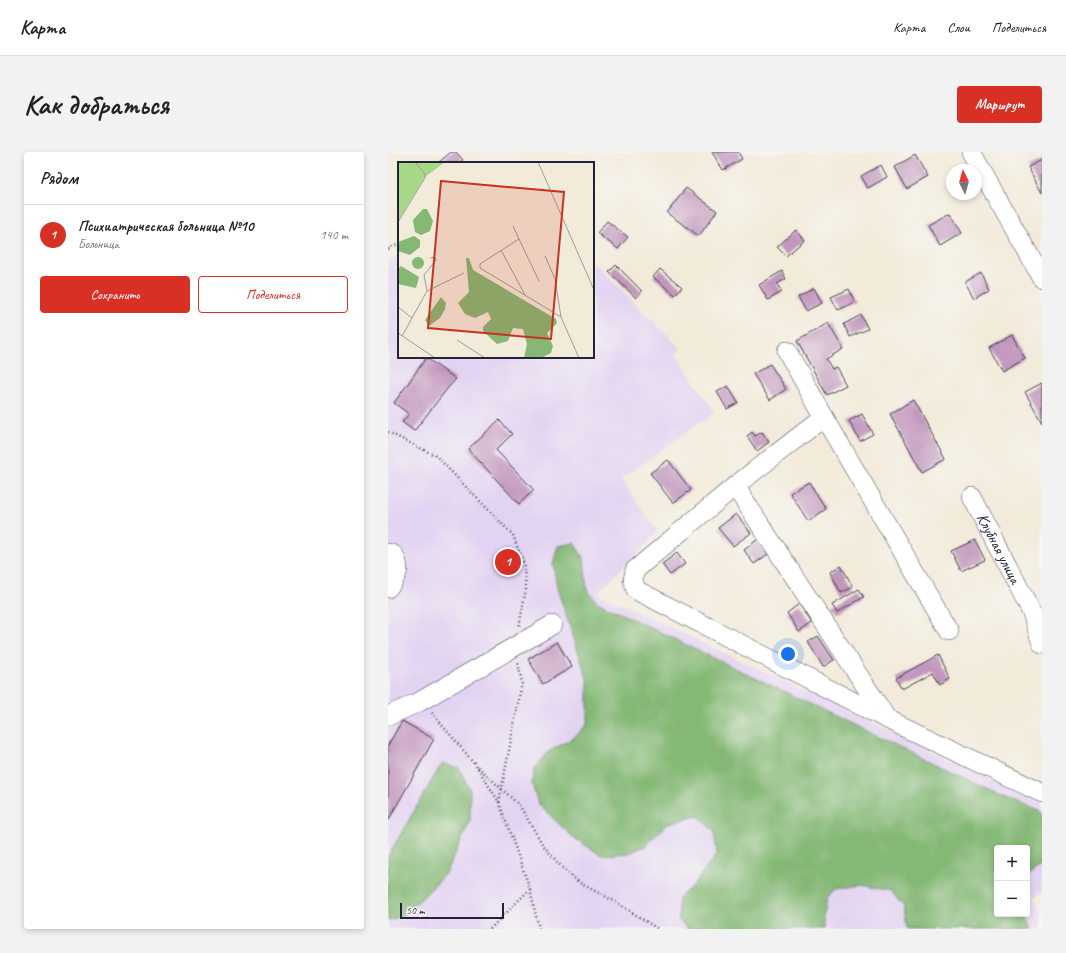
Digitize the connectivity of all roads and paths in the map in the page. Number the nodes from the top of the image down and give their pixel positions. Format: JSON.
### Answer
{"nodes":[{"id":1,"x":971,"y":152,"type":"edge"},
{"id":2,"x":398,"y":244,"type":"edge"},
{"id":3,"x":388,"y":249,"type":"edge"},
{"id":4,"x":1042,"y":278,"type":"edge"},
{"id":5,"x":787,"y":351,"type":"dead end"},
{"id":6,"x":824,"y":417,"type":"junction"},
{"id":7,"x":388,"y":432,"type":"edge"},
{"id":8,"x":735,"y":486,"type":"junction"},
{"id":9,"x":972,"y":497,"type":"dead end"},
{"id":10,"x":388,"y":553,"type":"edge"},
{"id":11,"x":388,"y":588,"type":"edge"},
{"id":12,"x":552,"y":625,"type":"dead end"},
{"id":13,"x":949,"y":631,"type":"dead end"},
{"id":14,"x":1042,"y":644,"type":"edge"},
{"id":15,"x":515,"y":646,"type":"junction"},
{"id":16,"x":422,"y":700,"type":"junction"},
{"id":17,"x":388,"y":716,"type":"edge"},
{"id":18,"x":885,"y":718,"type":"junction"},
{"id":19,"x":475,"y":764,"type":"junction"},
{"id":20,"x":502,"y":789,"type":"junction"},
{"id":21,"x":1042,"y":793,"type":"edge"},
{"id":22,"x":499,"y":802,"type":"junction"},
{"id":23,"x":530,"y":889,"type":"junction"},
{"id":24,"x":490,"y":929,"type":"edge"},
{"id":25,"x":539,"y":929,"type":"edge"},
{"id":26,"x":658,"y":929,"type":"edge"}],
"edges":[{"from":1,"to":4,"type":"street"},
{"from":2,"to":3,"type":"path"},
{"from":5,"to":6,"type":"street"},
{"from":6,"to":8,"type":"street"},
{"from":6,"to":13,"type":"street"},
{"from":7,"to":15,"type":"path"},
{"from":8,"to":18,"type":"street"},
{"from":8,"to":18,"type":"street"},
{"from":9,"to":14,"type":"street","name":"Клубная улица"},
{"from":10,"to":11,"type":"street"},
{"from":12,"to":15,"type":"street"},
{"from":15,"to":16,"type":"street"},
{"from":15,"to":20,"type":"path"},
{"from":16,"to":17,"type":"street"},
{"from":16,"to":19,"type":"path"},
{"from":18,"to":21,"type":"street"},
{"from":19,"to":20,"type":"path"},
{"from":19,"to":22,"type":"path"},
{"from":20,"to":22,"type":"path"},
{"from":20,"to":26,"type":"path"},
{"from":22,"to":23,"type":"path"},
{"from":23,"to":24,"type":"path"},
{"from":23,"to":25,"type":"path"}]}
